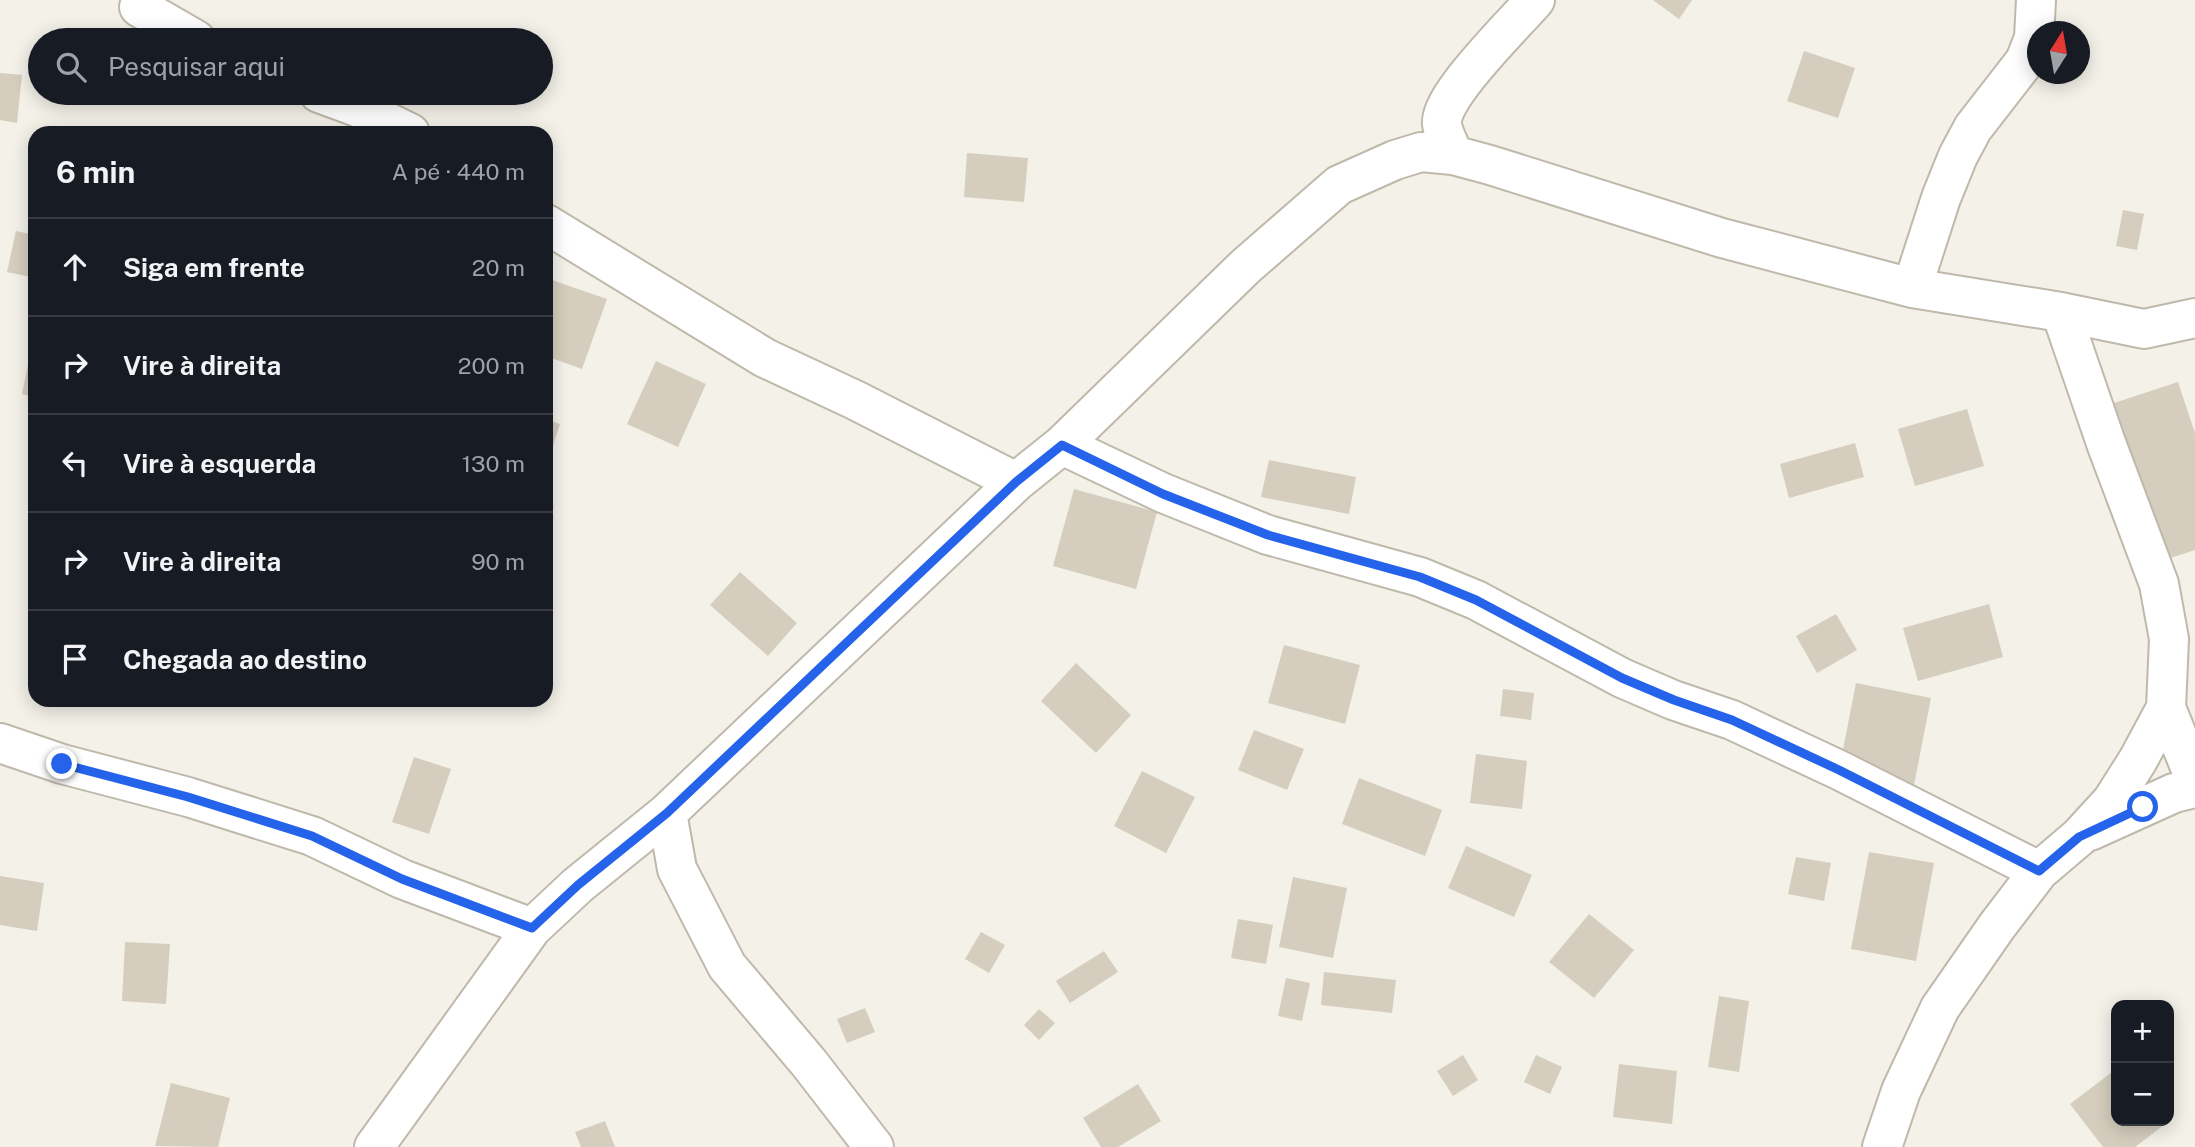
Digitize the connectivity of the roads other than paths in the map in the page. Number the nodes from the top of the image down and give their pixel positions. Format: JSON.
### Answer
{"nodes":[{"id":1,"x":1535,"y":0,"type":"edge"},
{"id":2,"x":2036,"y":0,"type":"edge"},
{"id":3,"x":139,"y":7,"type":"dead end"},
{"id":4,"x":175,"y":28,"type":"edge"},
{"id":5,"x":352,"y":105,"type":"edge"},
{"id":6,"x":396,"y":126,"type":"edge"},
{"id":7,"x":1453,"y":155,"type":"junction"},
{"id":8,"x":553,"y":228,"type":"edge"},
{"id":9,"x":1912,"y":288,"type":"junction"},
{"id":10,"x":2061,"y":313,"type":"junction"},
{"id":11,"x":2195,"y":318,"type":"edge"},
{"id":12,"x":1062,"y":445,"type":"junction"},
{"id":13,"x":1016,"y":482,"type":"junction"},
{"id":14,"x":2166,"y":708,"type":"junction"},
{"id":15,"x":0,"y":743,"type":"edge"},
{"id":16,"x":2195,"y":779,"type":"edge"},
{"id":17,"x":2195,"y":788,"type":"edge"},
{"id":18,"x":667,"y":813,"type":"junction"},
{"id":19,"x":2079,"y":837,"type":"junction"},
{"id":20,"x":2039,"y":871,"type":"junction"},
{"id":21,"x":532,"y":928,"type":"junction"},
{"id":22,"x":374,"y":1147,"type":"edge"},
{"id":23,"x":874,"y":1147,"type":"edge"},
{"id":24,"x":1882,"y":1147,"type":"edge"}],
"edges":[{"from":1,"to":7,"type":"street"},
{"from":2,"to":9,"type":"street"},
{"from":3,"to":4,"type":"street"},
{"from":5,"to":6,"type":"street"},
{"from":7,"to":9,"type":"street"},
{"from":7,"to":12,"type":"street"},
{"from":8,"to":13,"type":"street"},
{"from":9,"to":10,"type":"street"},
{"from":10,"to":11,"type":"street"},
{"from":10,"to":14,"type":"street"},
{"from":12,"to":13,"type":"street"},
{"from":12,"to":20,"type":"street"},
{"from":13,"to":18,"type":"street"},
{"from":14,"to":16,"type":"street"},
{"from":14,"to":19,"type":"street"},
{"from":15,"to":21,"type":"street"},
{"from":17,"to":19,"type":"street"},
{"from":18,"to":21,"type":"street"},
{"from":18,"to":23,"type":"street"},
{"from":19,"to":20,"type":"street"},
{"from":20,"to":24,"type":"street"},
{"from":21,"to":22,"type":"street"}]}
